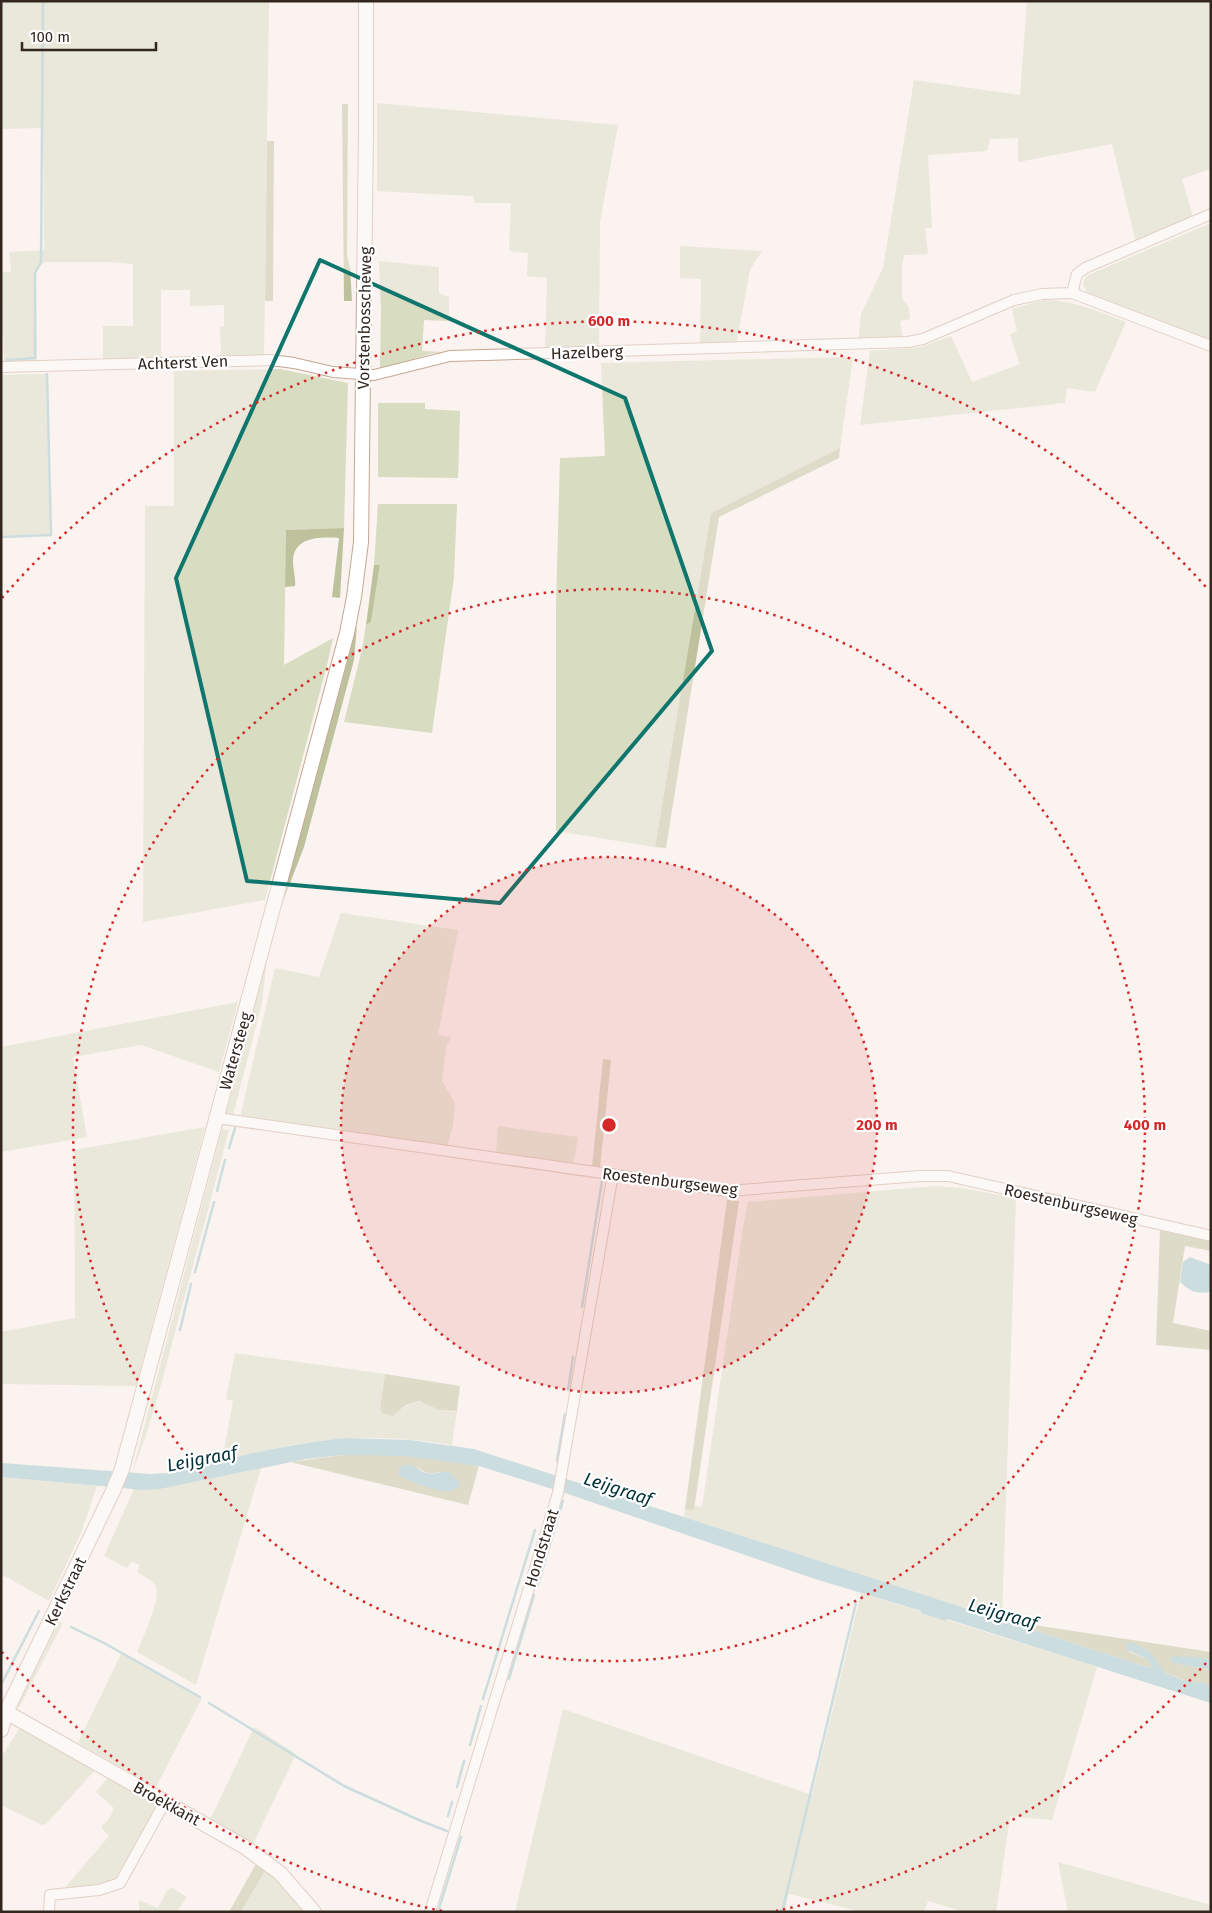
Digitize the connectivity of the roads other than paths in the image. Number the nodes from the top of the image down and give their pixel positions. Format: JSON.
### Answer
{"nodes":[{"id":1,"x":366,"y":1,"type":"edge"},
{"id":2,"x":1211,"y":214,"type":"edge"},
{"id":3,"x":1072,"y":293,"type":"junction"},
{"id":4,"x":1211,"y":346,"type":"edge"},
{"id":5,"x":1,"y":367,"type":"edge"},
{"id":6,"x":363,"y":374,"type":"junction"},
{"id":7,"x":347,"y":633,"type":"joint"},
{"id":8,"x":217,"y":1118,"type":"junction"},
{"id":9,"x":613,"y":1174,"type":"junction"},
{"id":10,"x":1211,"y":1236,"type":"edge"},
{"id":11,"x":122,"y":1468,"type":"joint"},
{"id":12,"x":3,"y":1714,"type":"edge"},
{"id":13,"x":1,"y":1730,"type":"edge"},
{"id":14,"x":165,"y":1802,"type":"junction"},
{"id":15,"x":49,"y":1912,"type":"edge"},
{"id":16,"x":314,"y":1912,"type":"edge"},
{"id":17,"x":430,"y":1912,"type":"edge"}],
"edges":[{"from":1,"to":6,"type":"street","name":"Vorstenbosscheweg"},
{"from":2,"to":3,"type":"street"},
{"from":3,"to":4,"type":"street"},
{"from":3,"to":6,"type":"street","name":"Hazelberg"},
{"from":5,"to":6,"type":"street","name":"Achterst Ven"},
{"from":6,"to":7,"type":"street","name":"Vorstenbosscheweg"},
{"from":7,"to":8,"type":"street","name":"Watersteeg"},
{"from":8,"to":9,"type":"street","name":"Roestenburgseweg"},
{"from":8,"to":11,"type":"street","name":"Watersteeg"},
{"from":9,"to":10,"type":"street","name":"Roestenburgseweg"},
{"from":9,"to":17,"type":"street","name":"Hondstraat"},
{"from":11,"to":12,"type":"street","name":"Kerkstraat"},
{"from":12,"to":13,"type":"street","name":"Kerkstraat"},
{"from":12,"to":14,"type":"street","name":"Broekkant"},
{"from":14,"to":15,"type":"street"},
{"from":14,"to":16,"type":"street","name":"Broekkant"}]}
